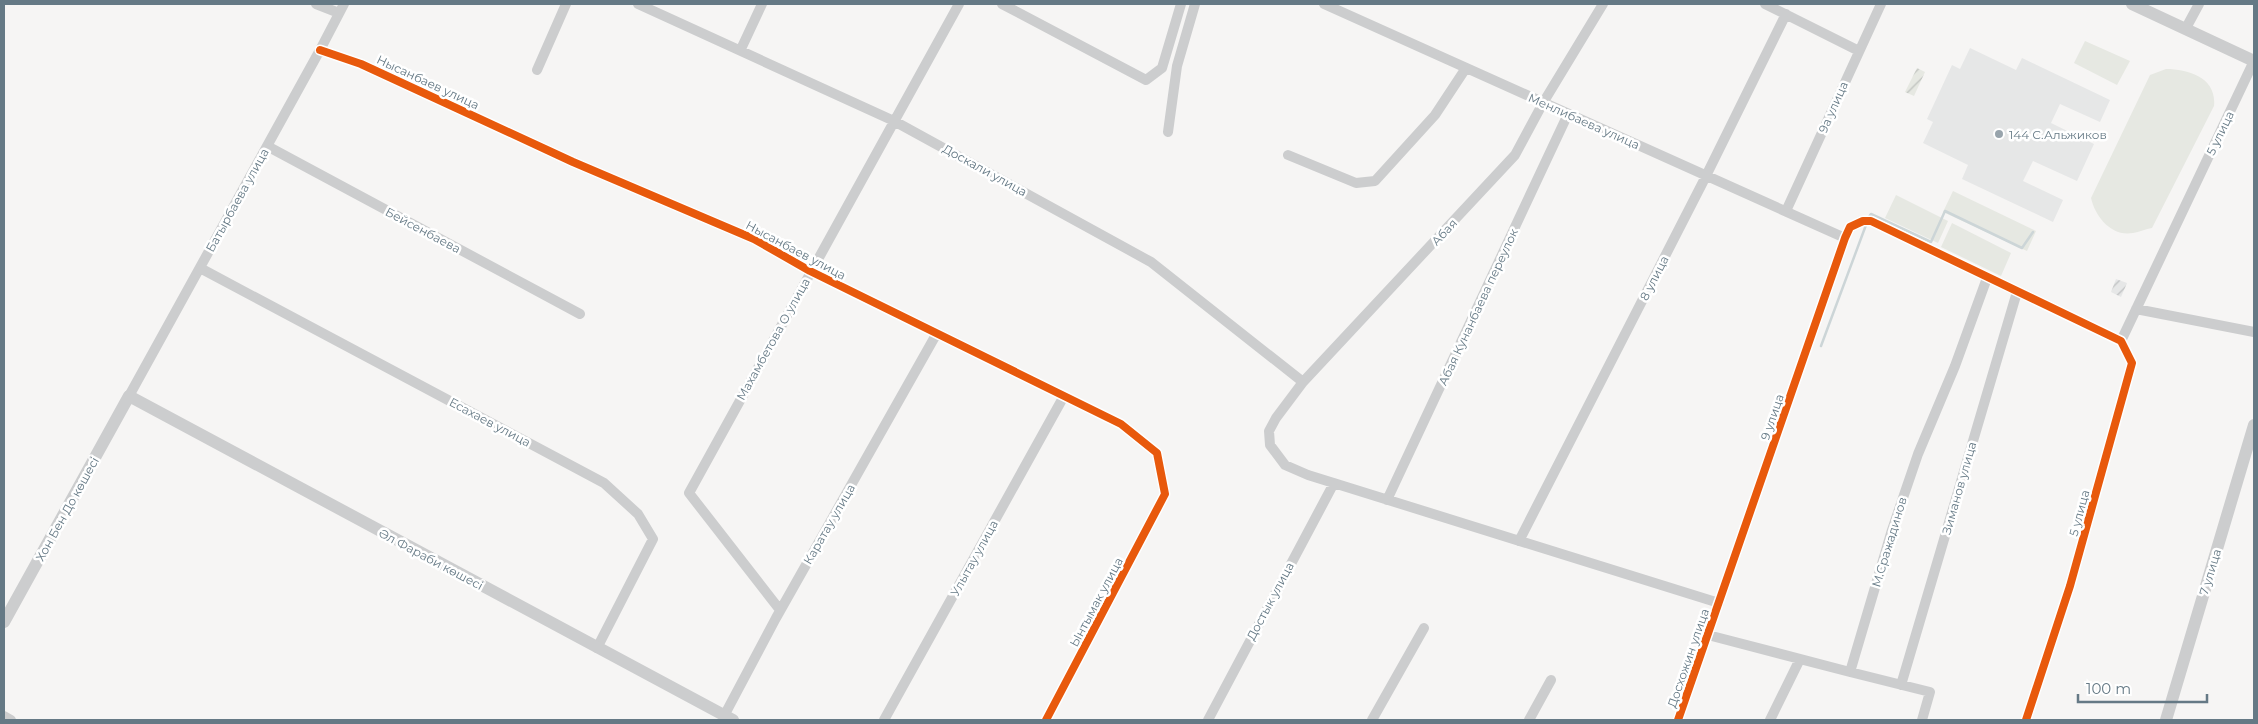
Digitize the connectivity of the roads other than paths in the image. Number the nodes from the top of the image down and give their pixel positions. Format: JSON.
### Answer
{"nodes":[{"id":1,"x":316,"y":4,"type":"edge"},
{"id":2,"x":566,"y":4,"type":"edge"},
{"id":3,"x":638,"y":4,"type":"edge"},
{"id":4,"x":762,"y":4,"type":"edge"},
{"id":5,"x":958,"y":4,"type":"edge"},
{"id":6,"x":1002,"y":4,"type":"edge"},
{"id":7,"x":1181,"y":4,"type":"edge"},
{"id":8,"x":1195,"y":4,"type":"edge"},
{"id":9,"x":1324,"y":4,"type":"edge"},
{"id":10,"x":1603,"y":4,"type":"edge"},
{"id":11,"x":1764,"y":4,"type":"edge"},
{"id":12,"x":1881,"y":4,"type":"edge"},
{"id":13,"x":2132,"y":4,"type":"edge"},
{"id":14,"x":2199,"y":4,"type":"edge"},
{"id":15,"x":341,"y":8,"type":"edge"},
{"id":16,"x":1786,"y":14,"type":"junction"},
{"id":17,"x":2186,"y":28,"type":"junction"},
{"id":18,"x":741,"y":49,"type":"junction"},
{"id":19,"x":320,"y":50,"type":"junction"},
{"id":20,"x":1859,"y":51,"type":"junction"},
{"id":21,"x":2254,"y":61,"type":"edge"},
{"id":22,"x":1466,"y":68,"type":"junction"},
{"id":23,"x":537,"y":70,"type":"dead end"},
{"id":24,"x":1543,"y":103,"type":"junction"},
{"id":25,"x":1568,"y":114,"type":"junction"},
{"id":26,"x":894,"y":121,"type":"junction"},
{"id":27,"x":1168,"y":132,"type":"dead end"},
{"id":28,"x":267,"y":146,"type":"junction"},
{"id":29,"x":1288,"y":155,"type":"dead end"},
{"id":30,"x":1706,"y":175,"type":"junction"},
{"id":31,"x":1786,"y":211,"type":"junction"},
{"id":32,"x":1845,"y":238,"type":"junction"},
{"id":33,"x":200,"y":268,"type":"junction"},
{"id":34,"x":810,"y":272,"type":"junction"},
{"id":35,"x":1987,"y":278,"type":"junction"},
{"id":36,"x":2017,"y":292,"type":"junction"},
{"id":37,"x":2136,"y":309,"type":"junction"},
{"id":38,"x":580,"y":314,"type":"dead end"},
{"id":39,"x":2254,"y":332,"type":"edge"},
{"id":40,"x":937,"y":333,"type":"junction"},
{"id":41,"x":2121,"y":341,"type":"junction"},
{"id":42,"x":1303,"y":382,"type":"junction"},
{"id":43,"x":129,"y":396,"type":"junction"},
{"id":44,"x":1064,"y":396,"type":"junction"},
{"id":45,"x":2254,"y":425,"type":"edge"},
{"id":46,"x":1334,"y":483,"type":"junction"},
{"id":47,"x":1165,"y":494,"type":"joint"},
{"id":48,"x":1387,"y":500,"type":"junction"},
{"id":49,"x":1519,"y":541,"type":"junction"},
{"id":50,"x":1719,"y":603,"type":"junction"},
{"id":51,"x":780,"y":610,"type":"junction"},
{"id":52,"x":4,"y":622,"type":"edge"},
{"id":53,"x":1424,"y":628,"type":"dead end"},
{"id":54,"x":1708,"y":635,"type":"junction"},
{"id":55,"x":597,"y":648,"type":"junction"},
{"id":56,"x":1800,"y":659,"type":"junction"},
{"id":57,"x":1850,"y":672,"type":"junction"},
{"id":58,"x":1550,"y":680,"type":"dead end"},
{"id":59,"x":1901,"y":685,"type":"junction"},
{"id":60,"x":4,"y":716,"type":"edge"},
{"id":61,"x":728,"y":718,"type":"edge"},
{"id":62,"x":11,"y":720,"type":"edge"},
{"id":63,"x":884,"y":720,"type":"edge"},
{"id":64,"x":1046,"y":720,"type":"edge"},
{"id":65,"x":1208,"y":720,"type":"edge"},
{"id":66,"x":1372,"y":720,"type":"edge"},
{"id":67,"x":1529,"y":720,"type":"edge"},
{"id":68,"x":1678,"y":720,"type":"edge"},
{"id":69,"x":1770,"y":720,"type":"edge"},
{"id":70,"x":1922,"y":720,"type":"edge"},
{"id":71,"x":2026,"y":720,"type":"edge"},
{"id":72,"x":2166,"y":720,"type":"edge"}],
"edges":[{"from":1,"to":15,"type":"street"},
{"from":2,"to":23,"type":"street"},
{"from":3,"to":18,"type":"street","name":"Доскали улица"},
{"from":4,"to":18,"type":"street"},
{"from":5,"to":26,"type":"street","name":"Махамбетова О улица"},
{"from":6,"to":7,"type":"street"},
{"from":8,"to":27,"type":"street"},
{"from":9,"to":22,"type":"street","name":"Менлибаева улица"},
{"from":10,"to":24,"type":"street","name":"Абая"},
{"from":11,"to":16,"type":"street"},
{"from":12,"to":20,"type":"street","name":"9а улица"},
{"from":13,"to":17,"type":"street"},
{"from":14,"to":17,"type":"street"},
{"from":15,"to":19,"type":"street","name":"Батырбаева улица"},
{"from":16,"to":20,"type":"street"},
{"from":16,"to":30,"type":"street","name":"8 улица"},
{"from":17,"to":21,"type":"street"},
{"from":18,"to":26,"type":"street","name":"Доскали улица"},
{"from":19,"to":28,"type":"street","name":"Батырбаева улица"},
{"from":19,"to":34,"type":"street","name":"Нысанбаев улица"},
{"from":20,"to":31,"type":"street","name":"9а улица"},
{"from":21,"to":37,"type":"street","name":"5 улица"},
{"from":22,"to":24,"type":"street","name":"Менлибаева улица"},
{"from":22,"to":29,"type":"street"},
{"from":24,"to":25,"type":"street","name":"Менлибаева улица"},
{"from":24,"to":42,"type":"street","name":"Абая"},
{"from":25,"to":30,"type":"street","name":"Менлибаева улица"},
{"from":25,"to":48,"type":"street","name":"Абая Кунанбаева переулок"},
{"from":26,"to":34,"type":"street","name":"Махамбетова О улица"},
{"from":26,"to":42,"type":"street","name":"Доскали улица"},
{"from":28,"to":33,"type":"street","name":"Батырбаева улица"},
{"from":28,"to":38,"type":"street","name":"Бейсенбаева"},
{"from":30,"to":31,"type":"street","name":"Менлибаева улица"},
{"from":30,"to":49,"type":"street","name":"8 улица"},
{"from":31,"to":32,"type":"street","name":"Менлибаева улица"},
{"from":32,"to":35,"type":"street"},
{"from":32,"to":50,"type":"street","name":"9 улица"},
{"from":33,"to":43,"type":"street","name":"Батырбаева улица"},
{"from":33,"to":55,"type":"street","name":"Есахаев улица"},
{"from":34,"to":40,"type":"street","name":"Нысанбаев улица"},
{"from":34,"to":51,"type":"street","name":"Махамбетова О улица"},
{"from":35,"to":36,"type":"street"},
{"from":35,"to":57,"type":"street","name":"М.Сражадинов"},
{"from":36,"to":41,"type":"street"},
{"from":36,"to":59,"type":"street","name":"Зиманов улица"},
{"from":37,"to":39,"type":"street"},
{"from":37,"to":41,"type":"street","name":"5 улица"},
{"from":40,"to":44,"type":"street","name":"Нысанбаев улица"},
{"from":40,"to":51,"type":"street","name":"Каратау улица"},
{"from":41,"to":71,"type":"street","name":"5 улица"},
{"from":42,"to":46,"type":"street","name":"Абая"},
{"from":43,"to":52,"type":"street","name":"Хон Бен До көшесі"},
{"from":43,"to":55,"type":"street","name":"Әл Фараби көшесі"},
{"from":44,"to":47,"type":"street","name":"Нысанбаев улица"},
{"from":44,"to":63,"type":"street","name":"Улытау улица"},
{"from":45,"to":72,"type":"street","name":"7 улица"},
{"from":46,"to":48,"type":"street"},
{"from":46,"to":65,"type":"street","name":"Достык улица"},
{"from":47,"to":64,"type":"street","name":"Ынтымак улица"},
{"from":48,"to":49,"type":"street"},
{"from":49,"to":50,"type":"street"},
{"from":50,"to":54,"type":"street","name":"Досхожин улица"},
{"from":51,"to":61,"type":"street","name":"Каратау улица"},
{"from":53,"to":66,"type":"street"},
{"from":54,"to":56,"type":"street"},
{"from":54,"to":68,"type":"street","name":"Досхожин улица"},
{"from":55,"to":61,"type":"street","name":"Әл Фараби көшесі"},
{"from":56,"to":57,"type":"street"},
{"from":56,"to":69,"type":"street"},
{"from":57,"to":59,"type":"street"},
{"from":58,"to":67,"type":"street"},
{"from":59,"to":70,"type":"street"},
{"from":60,"to":62,"type":"street"}]}
